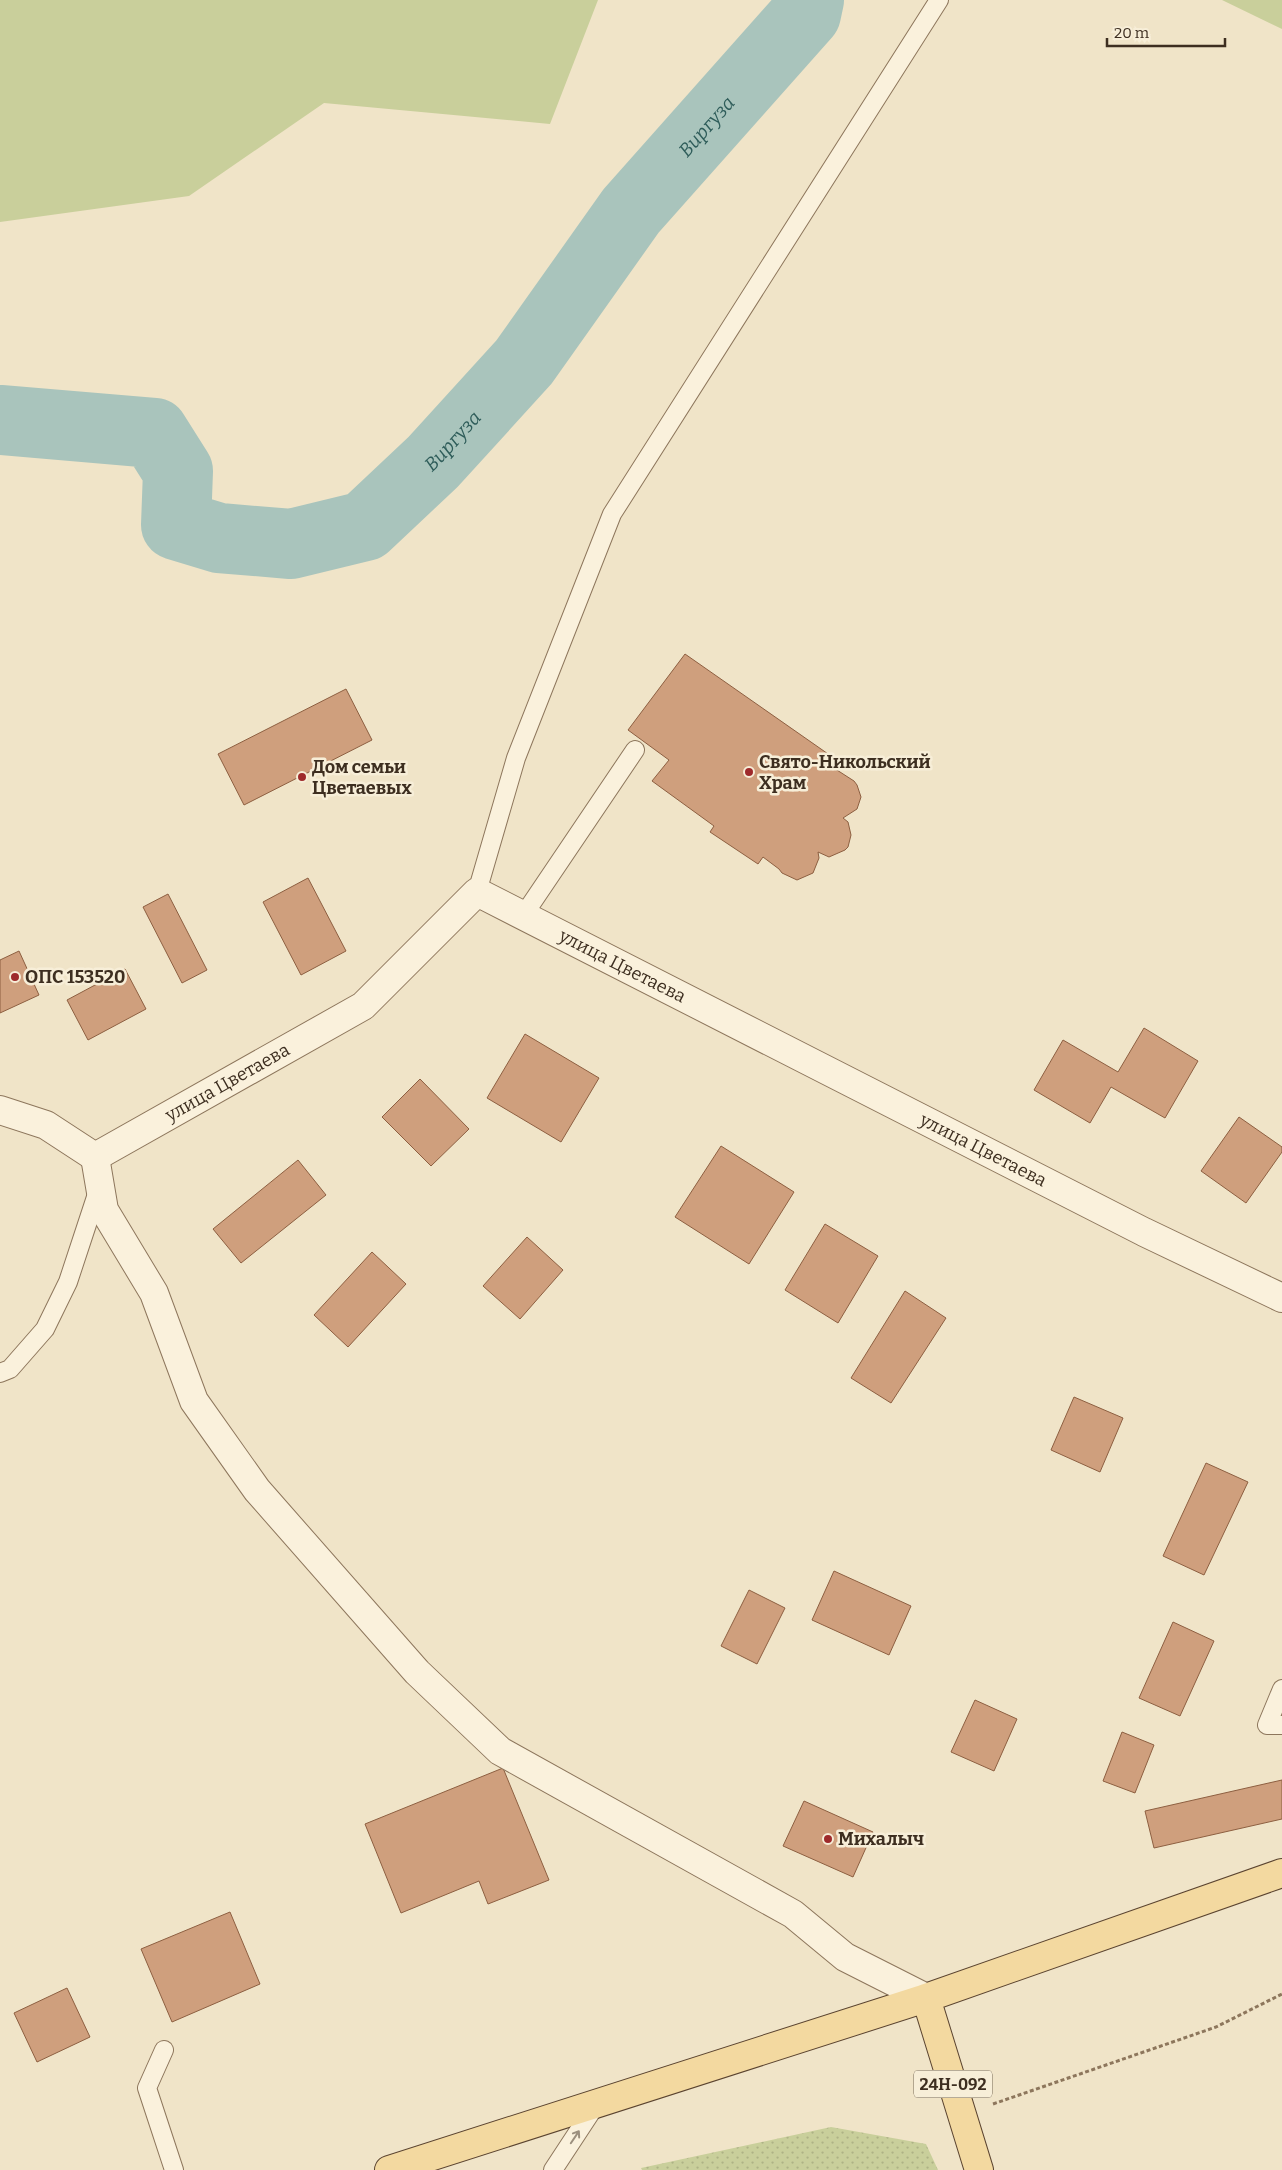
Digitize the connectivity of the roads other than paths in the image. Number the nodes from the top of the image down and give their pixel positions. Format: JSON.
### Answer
{"nodes":[{"id":1,"x":939,"y":0,"type":"edge"},
{"id":2,"x":635,"y":750,"type":"dead end"},
{"id":3,"x":477,"y":892,"type":"junction"},
{"id":4,"x":523,"y":916,"type":"junction"},
{"id":5,"x":0,"y":1110,"type":"edge"},
{"id":6,"x":96,"y":1157,"type":"junction"},
{"id":7,"x":100,"y":1185,"type":"junction"},
{"id":8,"x":1282,"y":1298,"type":"edge"},
{"id":9,"x":0,"y":1373,"type":"edge"},
{"id":10,"x":1282,"y":1689,"type":"edge"},
{"id":11,"x":1282,"y":1725,"type":"edge"},
{"id":12,"x":1282,"y":1874,"type":"edge"},
{"id":13,"x":926,"y":1998,"type":"junction"},
{"id":14,"x":164,"y":2050,"type":"dead end"},
{"id":15,"x":597,"y":2103,"type":"junction"},
{"id":16,"x":174,"y":2170,"type":"edge"},
{"id":17,"x":389,"y":2170,"type":"edge"},
{"id":18,"x":553,"y":2170,"type":"edge"},
{"id":19,"x":979,"y":2170,"type":"edge"}],
"edges":[{"from":1,"to":3,"type":"lane"},
{"from":2,"to":4,"type":"lane"},
{"from":3,"to":4,"type":"street","name":"улица Цветаева"},
{"from":3,"to":6,"type":"street","name":"улица Цветаева"},
{"from":4,"to":8,"type":"street","name":"улица Цветаева"},
{"from":5,"to":6,"type":"street"},
{"from":6,"to":7,"type":"street"},
{"from":7,"to":9,"type":"lane"},
{"from":7,"to":13,"type":"street"},
{"from":10,"to":11,"type":"lane"},
{"from":12,"to":13,"type":"main road"},
{"from":13,"to":15,"type":"main road"},
{"from":13,"to":19,"type":"main road","number":"24Н-092"},
{"from":14,"to":16,"type":"lane"},
{"from":15,"to":17,"type":"main road"},
{"from":18,"to":15,"type":"lane","one_way":true}]}
